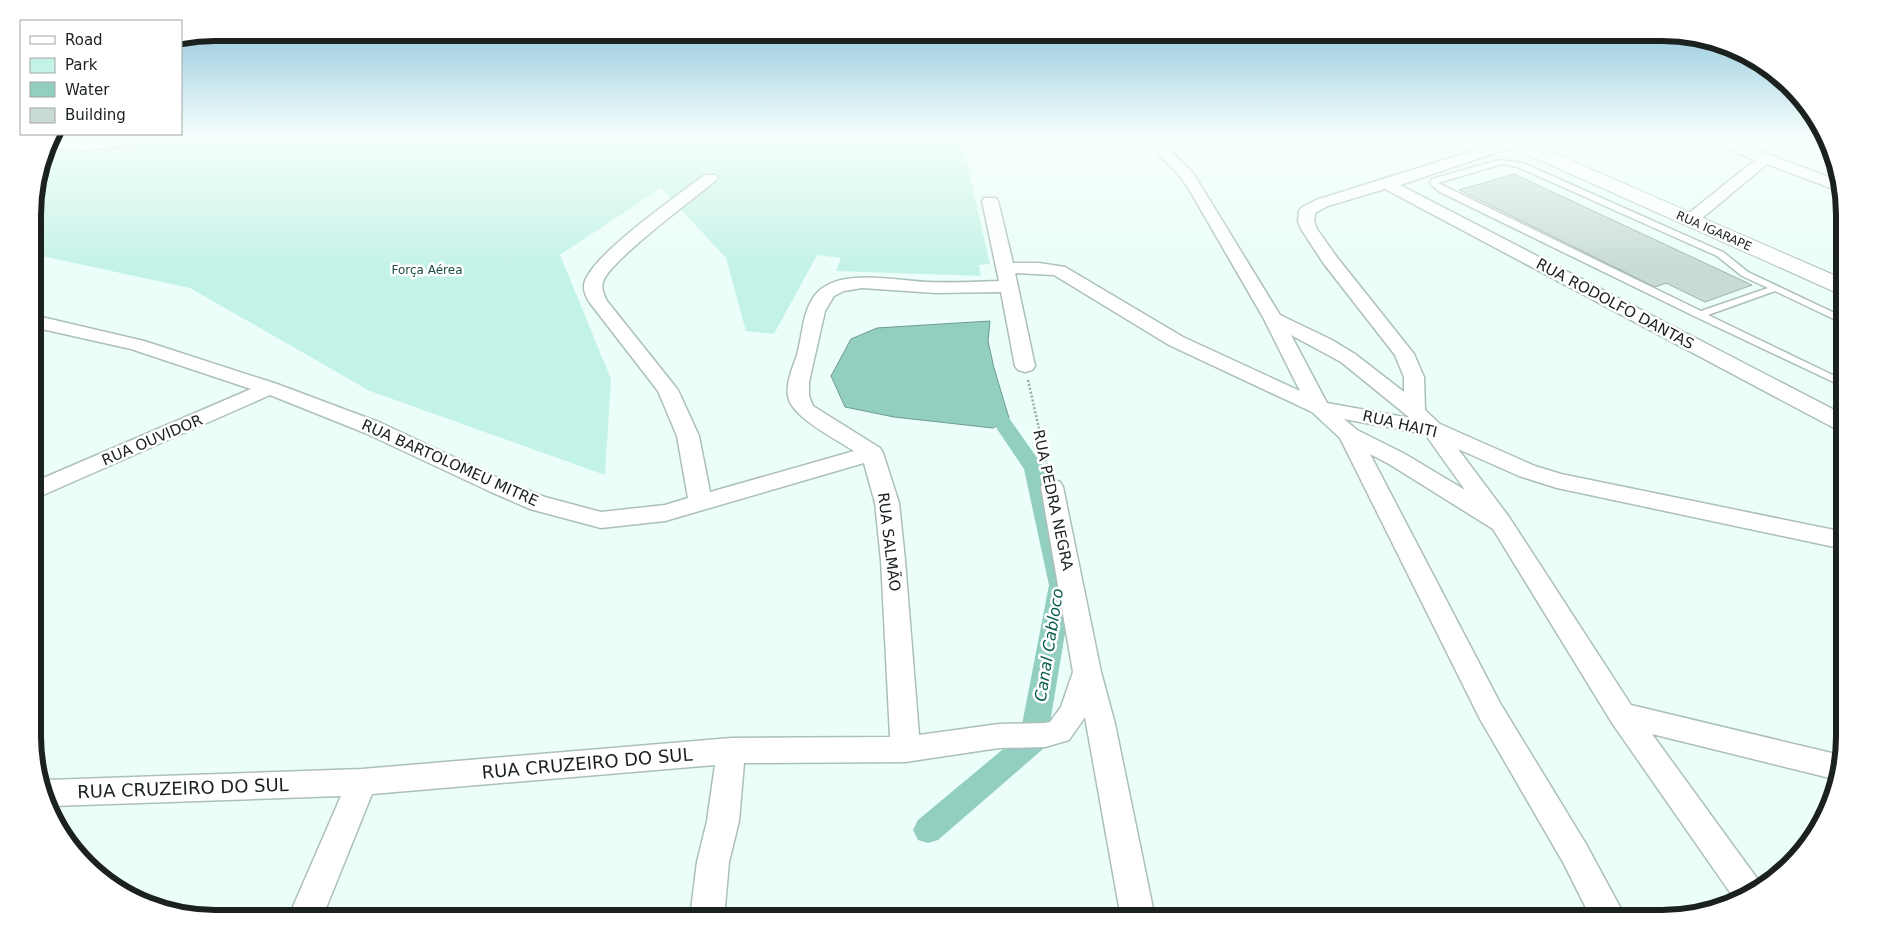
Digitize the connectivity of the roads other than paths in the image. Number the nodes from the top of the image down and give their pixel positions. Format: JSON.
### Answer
{"nodes":[{"id":1,"x":706,"y":181,"type":"edge"},
{"id":2,"x":1192,"y":181,"type":"edge"},
{"id":3,"x":1394,"y":181,"type":"edge"},
{"id":4,"x":1435,"y":181,"type":"edge"},
{"id":5,"x":1557,"y":181,"type":"edge"},
{"id":6,"x":1600,"y":181,"type":"edge"},
{"id":7,"x":1737,"y":181,"type":"edge"},
{"id":8,"x":1387,"y":184,"type":"junction"},
{"id":9,"x":990,"y":201,"type":"dead end"},
{"id":10,"x":1689,"y":221,"type":"junction"},
{"id":11,"x":1007,"y":277,"type":"junction"},
{"id":12,"x":1836,"y":284,"type":"edge"},
{"id":13,"x":1776,"y":288,"type":"junction"},
{"id":14,"x":1699,"y":315,"type":"junction"},
{"id":15,"x":1836,"y":317,"type":"edge"},
{"id":16,"x":1273,"y":319,"type":"junction"},
{"id":17,"x":42,"y":323,"type":"edge"},
{"id":18,"x":1024,"y":366,"type":"road end"},
{"id":19,"x":1836,"y":380,"type":"edge"},
{"id":20,"x":270,"y":388,"type":"junction"},
{"id":21,"x":1319,"y":408,"type":"junction"},
{"id":22,"x":1415,"y":411,"type":"junction"},
{"id":23,"x":1836,"y":420,"type":"edge"},
{"id":24,"x":1432,"y":429,"type":"junction"},
{"id":25,"x":1349,"y":435,"type":"junction"},
{"id":26,"x":872,"y":453,"type":"junction"},
{"id":27,"x":1052,"y":486,"type":"road end"},
{"id":28,"x":41,"y":488,"type":"edge"},
{"id":29,"x":701,"y":504,"type":"junction"},
{"id":30,"x":1501,"y":523,"type":"junction"},
{"id":31,"x":1836,"y":539,"type":"edge"},
{"id":32,"x":1088,"y":672,"type":"junction"},
{"id":33,"x":1622,"y":715,"type":"junction"},
{"id":34,"x":905,"y":749,"type":"junction"},
{"id":35,"x":731,"y":751,"type":"junction"},
{"id":36,"x":1833,"y":766,"type":"edge"},
{"id":37,"x":362,"y":782,"type":"junction"},
{"id":38,"x":51,"y":793,"type":"edge"},
{"id":39,"x":1746,"y":888,"type":"edge"},
{"id":40,"x":1136,"y":909,"type":"edge"},
{"id":41,"x":1604,"y":909,"type":"edge"},
{"id":42,"x":308,"y":910,"type":"edge"},
{"id":43,"x":708,"y":910,"type":"edge"}],
"edges":[{"from":1,"to":29,"type":"street"},
{"from":2,"to":16,"type":"street"},
{"from":3,"to":8,"type":"street"},
{"from":4,"to":14,"type":"lane"},
{"from":5,"to":13,"type":"lane"},
{"from":6,"to":10,"type":"main road","name":"RUA IGARAPE"},
{"from":7,"to":10,"type":"street"},
{"from":8,"to":22,"type":"street"},
{"from":8,"to":23,"type":"street","name":"RUA RODOLFO DANTAS"},
{"from":9,"to":11,"type":"street"},
{"from":10,"to":12,"type":"main road","name":"RUA IGARAPE"},
{"from":11,"to":18,"type":"street"},
{"from":11,"to":21,"type":"street","name":"RUA HAITI"},
{"from":11,"to":26,"type":"street"},
{"from":13,"to":14,"type":"lane"},
{"from":13,"to":15,"type":"lane"},
{"from":14,"to":19,"type":"lane"},
{"from":16,"to":21,"type":"street"},
{"from":16,"to":22,"type":"street"},
{"from":17,"to":20,"type":"street","name":"RUA BARTOLOMEU MITRE"},
{"from":20,"to":28,"type":"street","name":"RUA OUVIDOR"},
{"from":20,"to":29,"type":"street","name":"RUA BARTOLOMEU MITRE"},
{"from":21,"to":24,"type":"street","name":"RUA HAITI"},
{"from":21,"to":25,"type":"street"},
{"from":22,"to":24,"type":"street"},
{"from":24,"to":30,"type":"street"},
{"from":24,"to":31,"type":"street","name":"RUA HAITI"},
{"from":25,"to":30,"type":"street"},
{"from":25,"to":41,"type":"street"},
{"from":26,"to":29,"type":"street","name":"RUA BARTOLOMEU MITRE"},
{"from":26,"to":34,"type":"street","name":"RUA SALMÃO"},
{"from":27,"to":32,"type":"street","name":"RUA PEDRA NEGRA"},
{"from":30,"to":33,"type":"street"},
{"from":32,"to":34,"type":"street","name":"RUA CRUZEIRO DO SUL"},
{"from":32,"to":40,"type":"street","name":"RUA PEDRA NEGRA"},
{"from":33,"to":36,"type":"street"},
{"from":33,"to":39,"type":"street"},
{"from":34,"to":35,"type":"street","name":"RUA CRUZEIRO DO SUL"},
{"from":35,"to":37,"type":"street","name":"RUA CRUZEIRO DO SUL"},
{"from":35,"to":43,"type":"street"},
{"from":37,"to":38,"type":"street","name":"RUA CRUZEIRO DO SUL"},
{"from":37,"to":42,"type":"street"}]}
